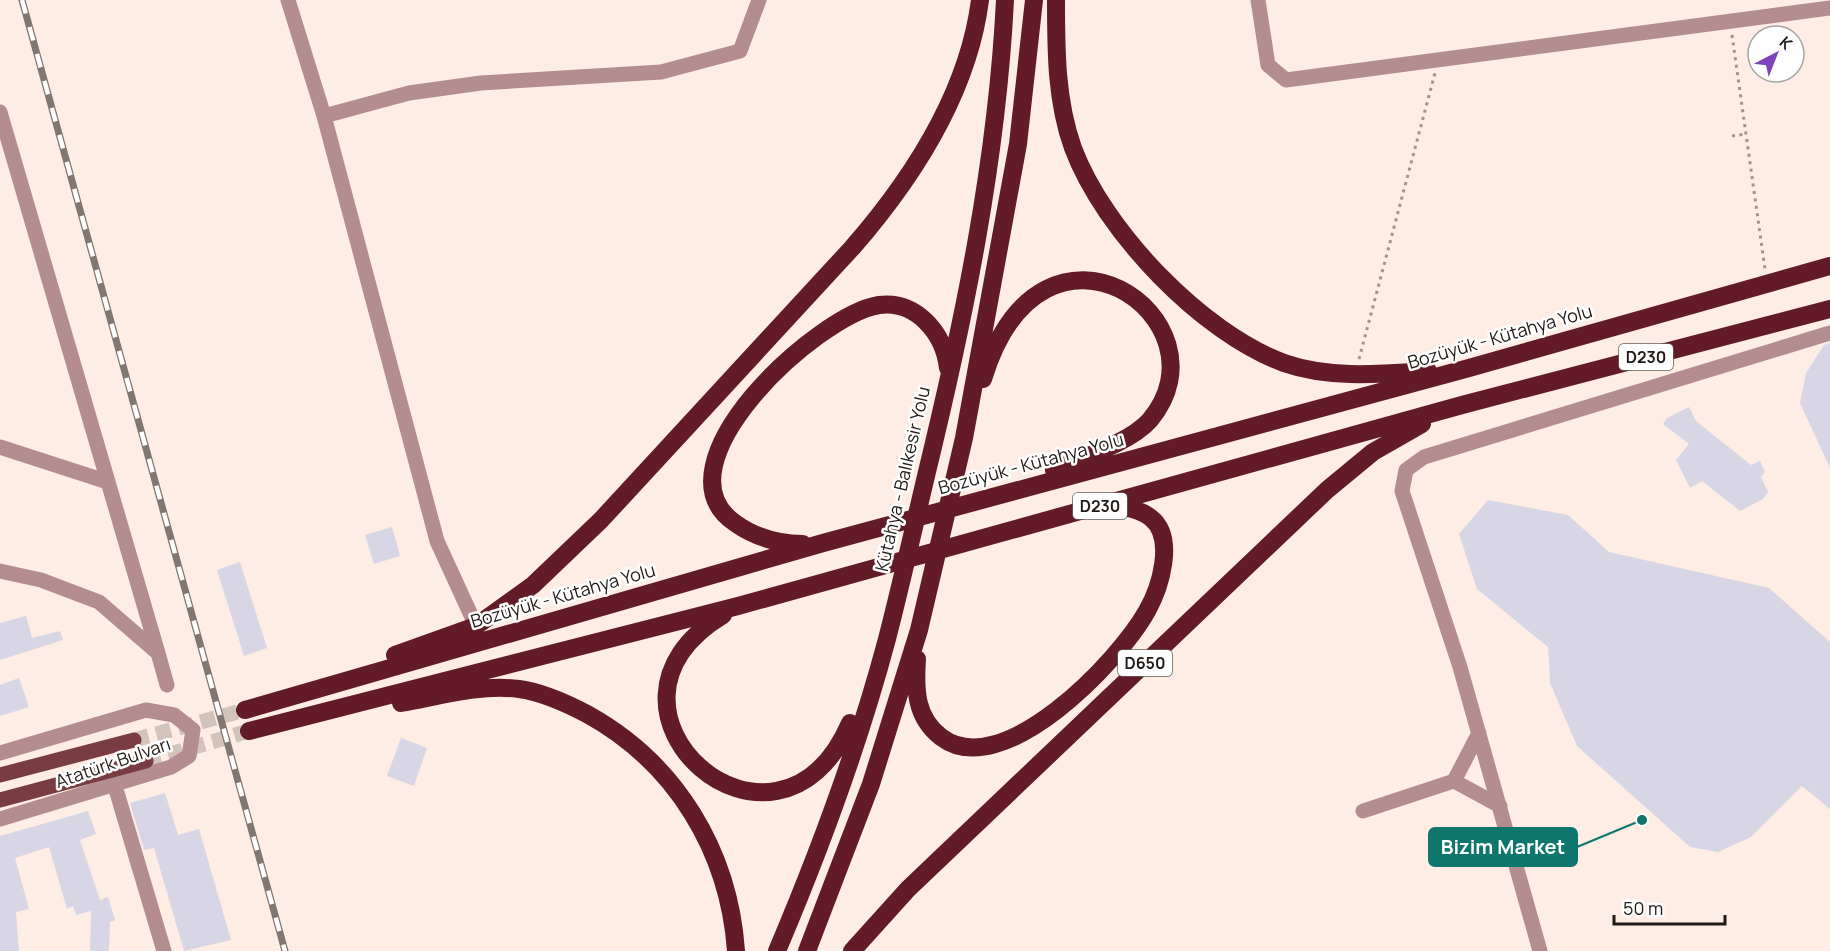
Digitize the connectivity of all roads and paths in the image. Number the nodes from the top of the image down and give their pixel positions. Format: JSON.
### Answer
{"nodes":[{"id":1,"x":288,"y":0,"type":"edge"},
{"id":2,"x":759,"y":0,"type":"edge"},
{"id":3,"x":980,"y":0,"type":"edge"},
{"id":4,"x":1005,"y":0,"type":"edge"},
{"id":5,"x":1034,"y":0,"type":"edge"},
{"id":6,"x":1056,"y":0,"type":"edge"},
{"id":7,"x":1258,"y":0,"type":"edge"},
{"id":8,"x":1830,"y":8,"type":"edge"},
{"id":9,"x":1731,"y":22,"type":"junction"},
{"id":10,"x":1439,"y":59,"type":"junction"},
{"id":11,"x":0,"y":112,"type":"edge"},
{"id":12,"x":324,"y":116,"type":"junction"},
{"id":13,"x":1746,"y":134,"type":"junction"},
{"id":14,"x":1732,"y":136,"type":"dead end"},
{"id":15,"x":1830,"y":266,"type":"edge"},
{"id":16,"x":1767,"y":284,"type":"junction"},
{"id":17,"x":1830,"y":309,"type":"edge"},
{"id":18,"x":1830,"y":333,"type":"edge"},
{"id":19,"x":1469,"y":368,"type":"junction"},
{"id":20,"x":1351,"y":374,"type":"junction"},
{"id":21,"x":949,"y":378,"type":"junction"},
{"id":22,"x":1462,"y":405,"type":"junction"},
{"id":23,"x":964,"y":438,"type":"junction"},
{"id":24,"x":0,"y":447,"type":"edge"},
{"id":25,"x":108,"y":482,"type":"junction"},
{"id":26,"x":1008,"y":492,"type":"junction"},
{"id":27,"x":1106,"y":504,"type":"junction"},
{"id":28,"x":823,"y":543,"type":"junction"},
{"id":29,"x":0,"y":571,"type":"edge"},
{"id":30,"x":738,"y":606,"type":"junction"},
{"id":31,"x":476,"y":626,"type":"junction"},
{"id":32,"x":919,"y":630,"type":"junction"},
{"id":33,"x":886,"y":642,"type":"junction"},
{"id":34,"x":158,"y":652,"type":"junction"},
{"id":35,"x":167,"y":685,"type":"dead end"},
{"id":36,"x":1479,"y":733,"type":"junction"},
{"id":37,"x":134,"y":740,"type":"tunnel mouth"},
{"id":38,"x":0,"y":753,"type":"edge"},
{"id":39,"x":146,"y":761,"type":"tunnel mouth"},
{"id":40,"x":0,"y":775,"type":"edge"},
{"id":41,"x":1454,"y":781,"type":"junction"},
{"id":42,"x":115,"y":786,"type":"junction"},
{"id":43,"x":0,"y":800,"type":"edge"},
{"id":44,"x":1500,"y":806,"type":"junction"},
{"id":45,"x":1363,"y":811,"type":"dead end"},
{"id":46,"x":0,"y":819,"type":"edge"},
{"id":47,"x":164,"y":951,"type":"edge"},
{"id":48,"x":736,"y":951,"type":"edge"},
{"id":49,"x":777,"y":951,"type":"edge"},
{"id":50,"x":807,"y":951,"type":"edge"},
{"id":51,"x":852,"y":951,"type":"edge"},
{"id":52,"x":1540,"y":951,"type":"edge"}],
"edges":[{"from":1,"to":12,"type":"street"},
{"from":2,"to":12,"type":"street"},
{"from":3,"to":31,"type":"highway"},
{"from":4,"to":21,"type":"highway","name":"Kütahya - Balıkesir Yolu","number":"D230"},
{"from":5,"to":23,"type":"highway"},
{"from":6,"to":20,"type":"highway","number":"D230"},
{"from":7,"to":10,"type":"street"},
{"from":8,"to":9,"type":"street"},
{"from":9,"to":10,"type":"street"},
{"from":9,"to":13,"type":"path"},
{"from":10,"to":20,"type":"path"},
{"from":11,"to":25,"type":"street"},
{"from":12,"to":31,"type":"street"},
{"from":13,"to":14,"type":"path"},
{"from":13,"to":16,"type":"path"},
{"from":15,"to":16,"type":"highway","name":"Bozüyük - Kütahya Yolu","number":"D230"},
{"from":16,"to":19,"type":"highway","name":"Bozüyük - Kütahya Yolu","number":"D230"},
{"from":17,"to":22,"type":"highway","number":"D230"},
{"from":18,"to":36,"type":"street"},
{"from":19,"to":20,"type":"highway","number":"D230"},
{"from":19,"to":26,"type":"highway","name":"Bozüyük - Kütahya Yolu","number":"D230"},
{"from":21,"to":28,"type":"highway"},
{"from":21,"to":33,"type":"highway","name":"Kütahya - Balıkesir Yolu","number":"D230"},
{"from":22,"to":27,"type":"highway","number":"D230"},
{"from":22,"to":51,"type":"highway","number":"D650"},
{"from":23,"to":26,"type":"highway"},
{"from":23,"to":32,"type":"highway"},
{"from":24,"to":25,"type":"street"},
{"from":25,"to":34,"type":"street"},
{"from":26,"to":28,"type":"highway","name":"Bozüyük - Kütahya Yolu","number":"D230"},
{"from":27,"to":30,"type":"highway","number":"D230"},
{"from":27,"to":32,"type":"highway"},
{"from":28,"to":31,"type":"highway","name":"Bozüyük - Kütahya Yolu"},
{"from":29,"to":34,"type":"street"},
{"from":30,"to":33,"type":"highway","number":"D230"},
{"from":30,"to":48,"type":"highway"},
{"from":32,"to":50,"type":"highway"},
{"from":33,"to":49,"type":"highway","name":"Kütahya - Balıkesir Yolu"},
{"from":34,"to":35,"type":"street"},
{"from":36,"to":41,"type":"street"},
{"from":36,"to":44,"type":"street"},
{"from":37,"to":40,"type":"main road","name":"Atatürk Bulvarı"},
{"from":38,"to":42,"type":"street","name":"Atatürk Bulvarı"},
{"from":39,"to":43,"type":"main road","name":"Atatürk Bulvarı"},
{"from":41,"to":44,"type":"street"},
{"from":41,"to":45,"type":"street"},
{"from":42,"to":46,"type":"street","name":"Atatürk Bulvarı"},
{"from":42,"to":47,"type":"street"},
{"from":44,"to":52,"type":"street"}]}
